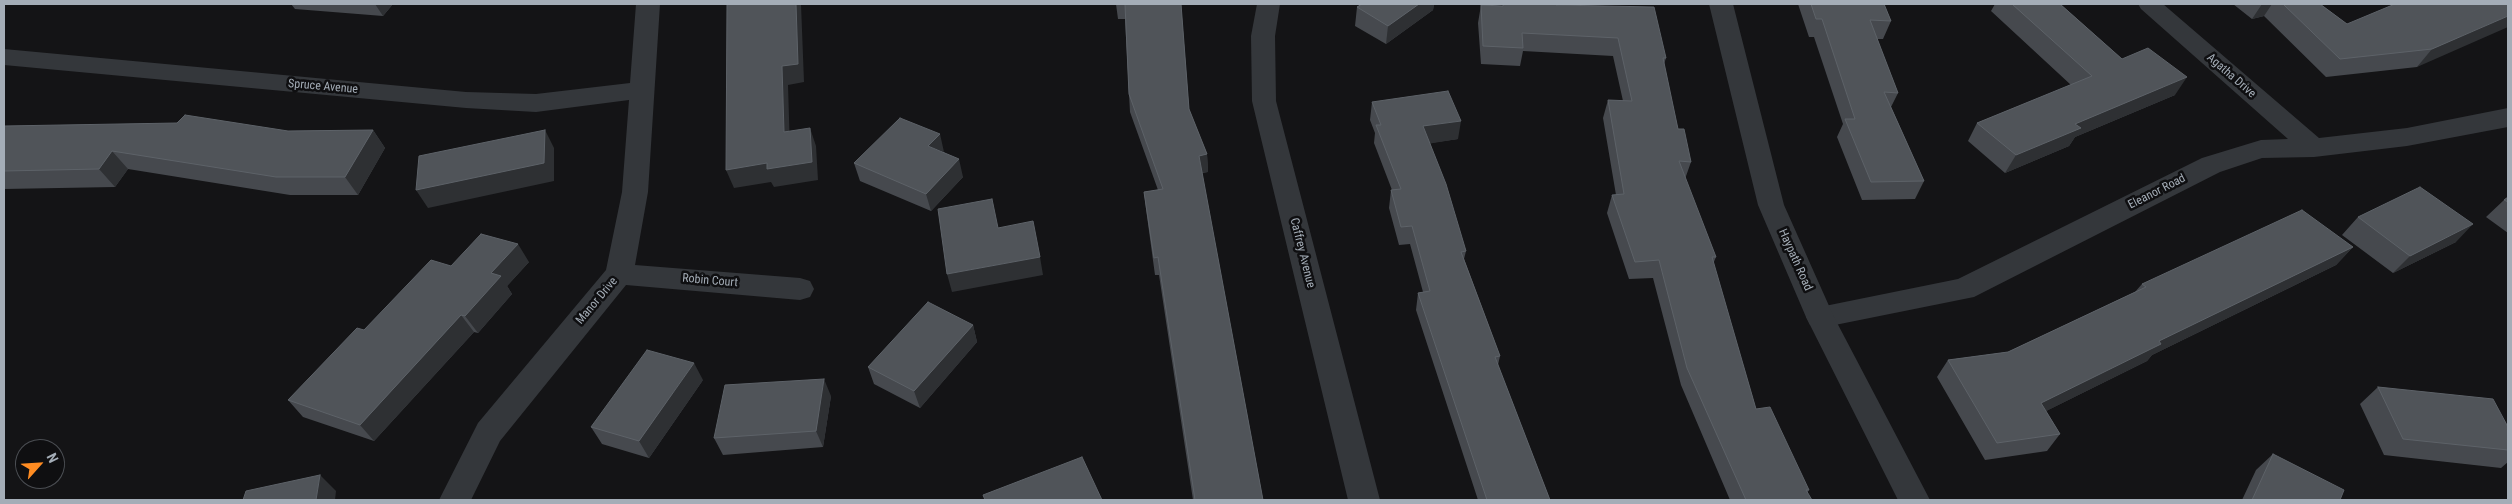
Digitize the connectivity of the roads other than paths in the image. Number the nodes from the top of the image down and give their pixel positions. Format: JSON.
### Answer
{"nodes":[{"id":1,"x":648,"y":4,"type":"edge"},
{"id":2,"x":1268,"y":4,"type":"edge"},
{"id":3,"x":1721,"y":4,"type":"edge"},
{"id":4,"x":2149,"y":4,"type":"edge"},
{"id":5,"x":4,"y":57,"type":"edge"},
{"id":6,"x":642,"y":90,"type":"junction"},
{"id":7,"x":2508,"y":117,"type":"edge"},
{"id":8,"x":2314,"y":148,"type":"junction"},
{"id":9,"x":619,"y":274,"type":"junction"},
{"id":10,"x":800,"y":289,"type":"dead end"},
{"id":11,"x":1820,"y":317,"type":"junction"},
{"id":12,"x":454,"y":500,"type":"edge"},
{"id":13,"x":1364,"y":500,"type":"edge"},
{"id":14,"x":1914,"y":500,"type":"edge"}],
"edges":[{"from":1,"to":6,"type":"street","name":"Manor Drive"},
{"from":2,"to":13,"type":"street","name":"Caffrey Avenue"},
{"from":3,"to":11,"type":"street","name":"Haypath Road"},
{"from":4,"to":8,"type":"street","name":"Agatha Drive"},
{"from":5,"to":6,"type":"street","name":"Spruce Avenue"},
{"from":6,"to":9,"type":"street","name":"Manor Drive"},
{"from":7,"to":8,"type":"street","name":"Eleanor Road"},
{"from":8,"to":11,"type":"street","name":"Eleanor Road"},
{"from":9,"to":10,"type":"street","name":"Robin Court"},
{"from":9,"to":12,"type":"street","name":"Manor Drive"},
{"from":11,"to":14,"type":"street","name":"Haypath Road"}]}
